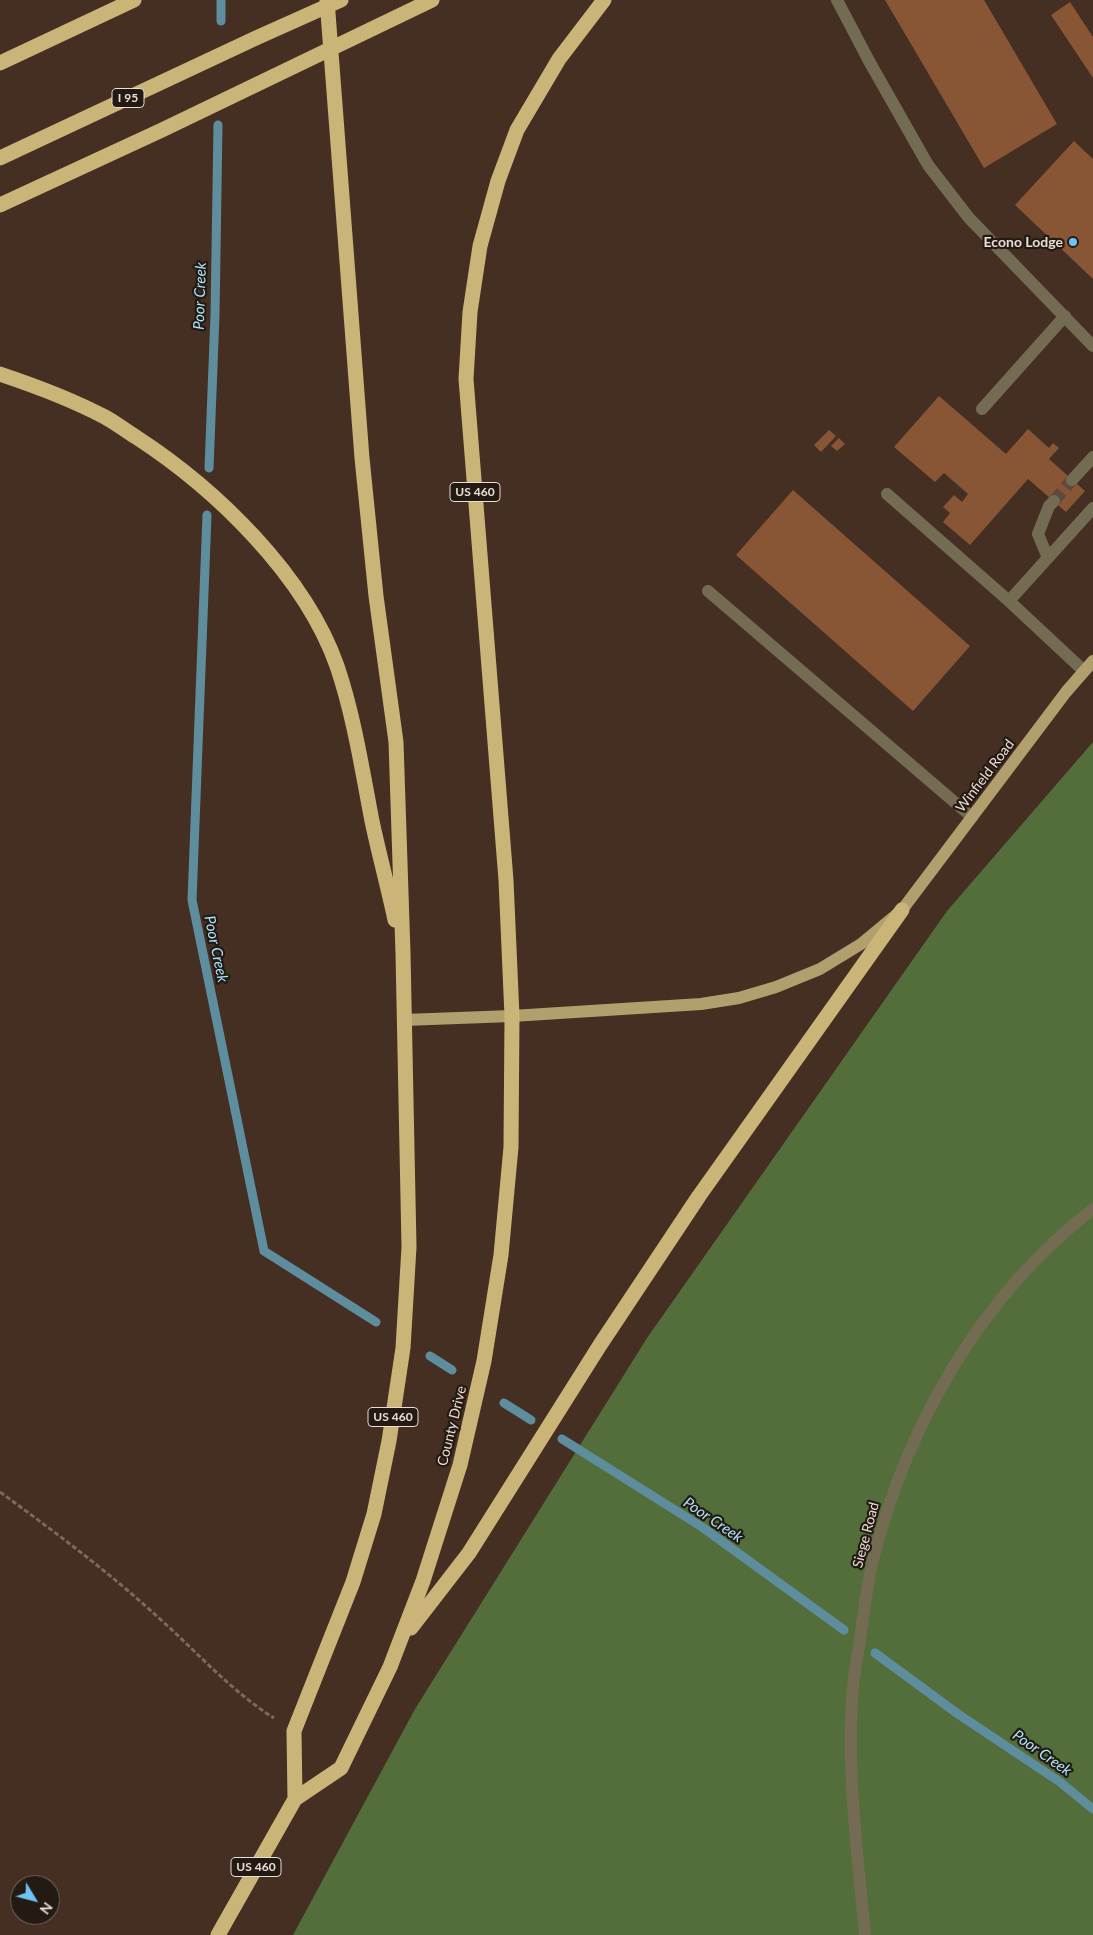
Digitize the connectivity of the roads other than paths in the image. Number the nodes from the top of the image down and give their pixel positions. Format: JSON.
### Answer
{"nodes":[{"id":1,"x":134,"y":0,"type":"edge"},
{"id":2,"x":327,"y":0,"type":"edge"},
{"id":3,"x":341,"y":0,"type":"edge"},
{"id":4,"x":432,"y":0,"type":"edge"},
{"id":5,"x":604,"y":0,"type":"edge"},
{"id":6,"x":838,"y":0,"type":"edge"},
{"id":7,"x":0,"y":63,"type":"edge"},
{"id":8,"x":0,"y":158,"type":"edge"},
{"id":9,"x":0,"y":205,"type":"edge"},
{"id":10,"x":1065,"y":316,"type":"junction"},
{"id":11,"x":1093,"y":346,"type":"edge"},
{"id":12,"x":0,"y":374,"type":"edge"},
{"id":13,"x":982,"y":409,"type":"dead end"},
{"id":14,"x":1093,"y":457,"type":"edge"},
{"id":15,"x":1072,"y":480,"type":"tunnel mouth"},
{"id":16,"x":887,"y":494,"type":"dead end"},
{"id":17,"x":1054,"y":501,"type":"tunnel mouth"},
{"id":18,"x":1093,"y":508,"type":"edge"},
{"id":19,"x":1048,"y":558,"type":"junction"},
{"id":20,"x":708,"y":591,"type":"dead end"},
{"id":21,"x":1009,"y":601,"type":"junction"},
{"id":22,"x":1089,"y":666,"type":"edge"},
{"id":23,"x":972,"y":817,"type":"junction"},
{"id":24,"x":902,"y":910,"type":"junction"},
{"id":25,"x":403,"y":953,"type":"junction"},
{"id":26,"x":512,"y":1016,"type":"junction"},
{"id":27,"x":404,"y":1020,"type":"junction"},
{"id":28,"x":1093,"y":1209,"type":"edge"},
{"id":29,"x":400,"y":1640,"type":"junction"},
{"id":30,"x":295,"y":1799,"type":"junction"},
{"id":31,"x":218,"y":1935,"type":"edge"},
{"id":32,"x":864,"y":1935,"type":"edge"}],
"edges":[{"from":1,"to":7,"type":"highway"},
{"from":2,"to":25,"type":"highway","number":"US 460"},
{"from":3,"to":8,"type":"highway","number":"I 95"},
{"from":4,"to":9,"type":"highway"},
{"from":5,"to":26,"type":"highway","number":"US 460"},
{"from":6,"to":10,"type":"street"},
{"from":10,"to":11,"type":"street"},
{"from":10,"to":13,"type":"street"},
{"from":12,"to":25,"type":"highway"},
{"from":14,"to":15,"type":"street"},
{"from":16,"to":21,"type":"street"},
{"from":17,"to":19,"type":"street"},
{"from":18,"to":19,"type":"street"},
{"from":19,"to":21,"type":"street"},
{"from":20,"to":23,"type":"street"},
{"from":21,"to":22,"type":"street"},
{"from":22,"to":23,"type":"main road","name":"Winfield Road"},
{"from":23,"to":24,"type":"main road","name":"Winfield Road"},
{"from":24,"to":26,"type":"main road","name":"Winfield Road"},
{"from":24,"to":29,"type":"highway"},
{"from":25,"to":27,"type":"highway","number":"US 460"},
{"from":26,"to":27,"type":"main road","name":"Winfield Road"},
{"from":26,"to":29,"type":"highway","name":"County Drive","number":"US 460"},
{"from":27,"to":30,"type":"highway","number":"US 460"},
{"from":28,"to":32,"type":"street","name":"Siege Road"},
{"from":29,"to":30,"type":"highway","name":"County Drive","number":"US 460"},
{"from":30,"to":31,"type":"highway","name":"County Drive","number":"US 460"}]}
